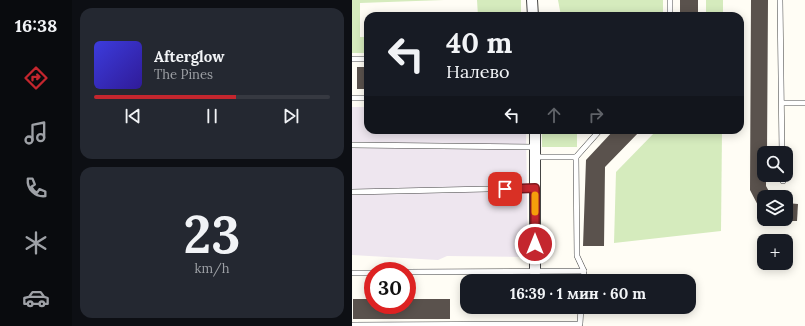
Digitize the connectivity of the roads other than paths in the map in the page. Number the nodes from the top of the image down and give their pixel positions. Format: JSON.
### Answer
{"nodes":[{"id":1,"x":532,"y":0,"type":"edge"},
{"id":2,"x":670,"y":0,"type":"edge"},
{"id":3,"x":780,"y":0,"type":"edge"},
{"id":4,"x":533,"y":12,"type":"edge"},
{"id":5,"x":670,"y":12,"type":"edge"},
{"id":6,"x":364,"y":58,"type":"edge"},
{"id":7,"x":352,"y":59,"type":"edge"},
{"id":8,"x":352,"y":98,"type":"edge"},
{"id":9,"x":364,"y":98,"type":"edge"},
{"id":10,"x":782,"y":103,"type":"junction"},
{"id":11,"x":805,"y":103,"type":"edge"},
{"id":12,"x":535,"y":134,"type":"edge"},
{"id":13,"x":596,"y":134,"type":"edge"},
{"id":14,"x":352,"y":145,"type":"edge"},
{"id":15,"x":782,"y":146,"type":"edge"},
{"id":16,"x":535,"y":152,"type":"junction"},
{"id":17,"x":576,"y":156,"type":"junction"},
{"id":18,"x":535,"y":188,"type":"junction"},
{"id":19,"x":352,"y":192,"type":"edge"},
{"id":20,"x":416,"y":272,"type":"edge"},
{"id":21,"x":534,"y":272,"type":"junction"},
{"id":22,"x":584,"y":272,"type":"joint"},
{"id":23,"x":352,"y":273,"type":"edge"},
{"id":24,"x":364,"y":273,"type":"edge"},
{"id":25,"x":581,"y":314,"type":"edge"},
{"id":26,"x":352,"y":325,"type":"edge"},
{"id":27,"x":432,"y":326,"type":"edge"}],
"edges":[{"from":1,"to":4,"type":"street"},
{"from":2,"to":5,"type":"lane"},
{"from":3,"to":10,"type":"lane"},
{"from":6,"to":7,"type":"lane"},
{"from":8,"to":9,"type":"lane"},
{"from":10,"to":11,"type":"lane"},
{"from":10,"to":15,"type":"lane"},
{"from":12,"to":16,"type":"street"},
{"from":13,"to":17,"type":"lane"},
{"from":14,"to":16,"type":"lane"},
{"from":16,"to":17,"type":"lane"},
{"from":16,"to":18,"type":"street"},
{"from":17,"to":22,"type":"lane"},
{"from":18,"to":19,"type":"lane"},
{"from":18,"to":21,"type":"street"},
{"from":20,"to":21,"type":"lane"},
{"from":21,"to":22,"type":"lane"},
{"from":23,"to":24,"type":"lane"},
{"from":25,"to":27,"type":"lane"},
{"from":26,"to":27,"type":"lane"}]}
